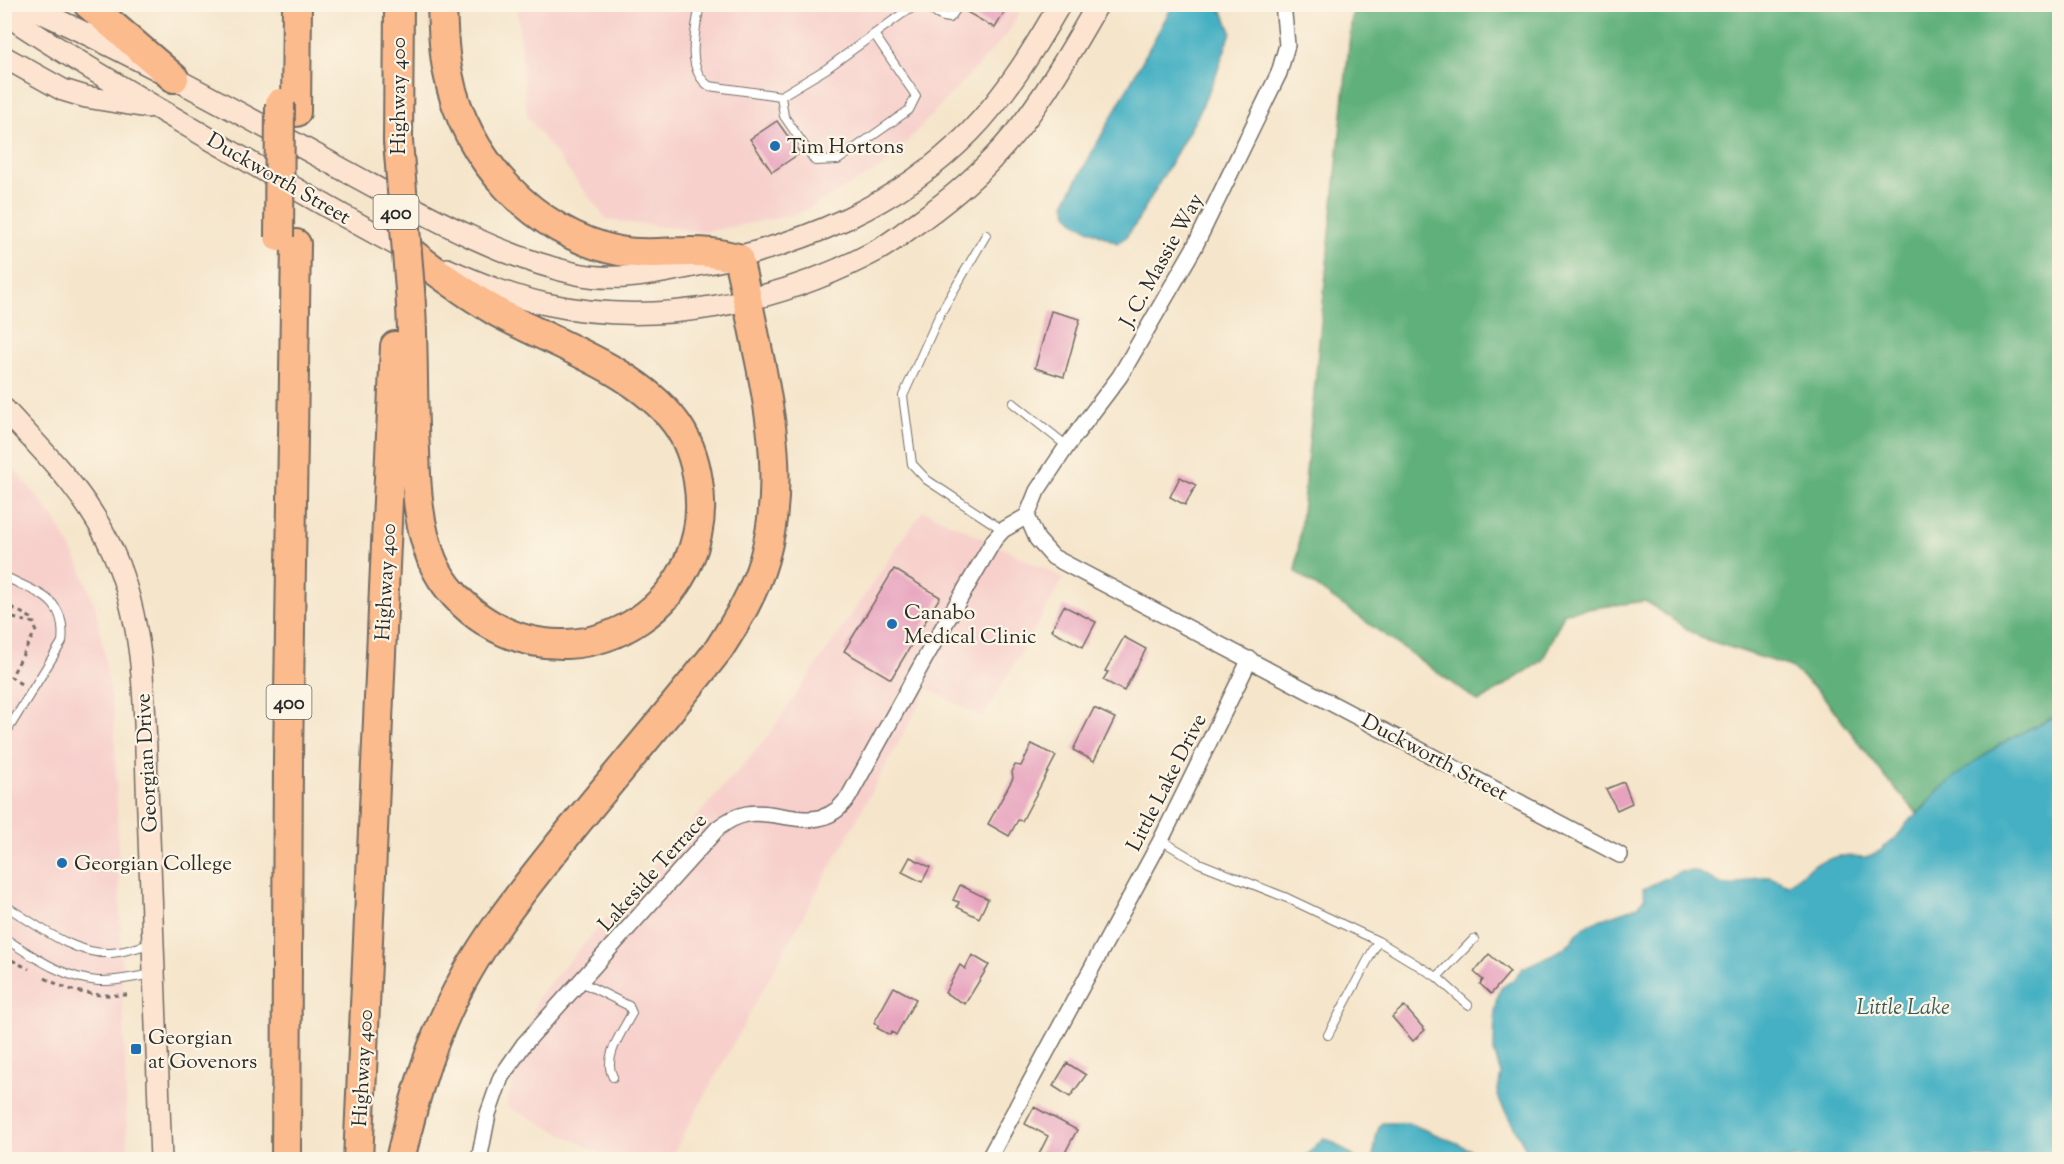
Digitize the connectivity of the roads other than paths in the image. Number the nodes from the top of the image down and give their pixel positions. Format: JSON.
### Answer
{"nodes":[{"id":1,"x":23,"y":4,"type":"edge"},
{"id":2,"x":88,"y":4,"type":"edge"},
{"id":3,"x":280,"y":4,"type":"edge"},
{"id":4,"x":297,"y":4,"type":"edge"},
{"id":5,"x":399,"y":4,"type":"edge"},
{"id":6,"x":442,"y":4,"type":"edge"},
{"id":7,"x":700,"y":4,"type":"edge"},
{"id":8,"x":919,"y":4,"type":"edge"},
{"id":9,"x":926,"y":4,"type":"edge"},
{"id":10,"x":960,"y":4,"type":"edge"},
{"id":11,"x":1060,"y":4,"type":"edge"},
{"id":12,"x":1098,"y":4,"type":"edge"},
{"id":13,"x":1283,"y":4,"type":"edge"},
{"id":14,"x":4,"y":13,"type":"edge"},
{"id":15,"x":874,"y":34,"type":"junction"},
{"id":16,"x":4,"y":57,"type":"edge"},
{"id":17,"x":174,"y":78,"type":"junction"},
{"id":18,"x":781,"y":96,"type":"junction"},
{"id":19,"x":288,"y":107,"type":"junction"},
{"id":20,"x":156,"y":108,"type":"junction"},
{"id":21,"x":986,"y":235,"type":"dead end"},
{"id":22,"x":408,"y":250,"type":"junction"},
{"id":23,"x":738,"y":258,"type":"junction"},
{"id":24,"x":402,"y":287,"type":"junction"},
{"id":25,"x":748,"y":300,"type":"junction"},
{"id":26,"x":1013,"y":403,"type":"dead end"},
{"id":27,"x":4,"y":409,"type":"edge"},
{"id":28,"x":1067,"y":446,"type":"junction"},
{"id":29,"x":1027,"y":516,"type":"junction"},
{"id":30,"x":1003,"y":530,"type":"junction"},
{"id":31,"x":4,"y":576,"type":"edge"},
{"id":32,"x":1250,"y":659,"type":"junction"},
{"id":33,"x":4,"y":736,"type":"edge"},
{"id":34,"x":1161,"y":840,"type":"junction"},
{"id":35,"x":1620,"y":855,"type":"dead end"},
{"id":36,"x":4,"y":905,"type":"edge"},
{"id":37,"x":4,"y":938,"type":"edge"},
{"id":38,"x":1474,"y":939,"type":"dead end"},
{"id":39,"x":1377,"y":941,"type":"junction"},
{"id":40,"x":154,"y":943,"type":"junction"},
{"id":41,"x":156,"y":973,"type":"junction"},
{"id":42,"x":1437,"y":977,"type":"junction"},
{"id":43,"x":581,"y":982,"type":"junction"},
{"id":44,"x":1468,"y":1005,"type":"dead end"},
{"id":45,"x":1328,"y":1035,"type":"dead end"},
{"id":46,"x":613,"y":1077,"type":"dead end"},
{"id":47,"x":160,"y":1160,"type":"edge"},
{"id":48,"x":286,"y":1160,"type":"edge"},
{"id":49,"x":358,"y":1160,"type":"edge"},
{"id":50,"x":400,"y":1160,"type":"edge"},
{"id":51,"x":479,"y":1160,"type":"edge"},
{"id":52,"x":988,"y":1160,"type":"edge"}],
"edges":[{"from":1,"to":17,"type":"main road","name":"Duckworth Street"},
{"from":2,"to":17,"type":"highway"},
{"from":3,"to":19,"type":"highway"},
{"from":4,"to":19,"type":"highway","number":"400"},
{"from":5,"to":24,"type":"highway","name":"Highway 400","number":"400","bridge":true},
{"from":6,"to":23,"type":"highway"},
{"from":7,"to":18,"type":"lane"},
{"from":8,"to":15,"type":"lane"},
{"from":9,"to":10,"type":"lane"},
{"from":11,"to":23,"type":"main road","name":"Duckworth Street"},
{"from":12,"to":25,"type":"main road","name":"Duckworth Street"},
{"from":13,"to":28,"type":"street","name":"J. C. Massie Way"},
{"from":14,"to":20,"type":"main road","name":"Duckworth Street"},
{"from":15,"to":18,"type":"lane"},
{"from":15,"to":18,"type":"lane"},
{"from":16,"to":20,"type":"main road"},
{"from":17,"to":23,"type":"main road","name":"Duckworth Street"},
{"from":19,"to":48,"type":"highway","number":"400"},
{"from":20,"to":22,"type":"main road","name":"Duckworth Street"},
{"from":21,"to":30,"type":"lane"},
{"from":22,"to":24,"type":"highway"},
{"from":22,"to":25,"type":"main road","name":"Duckworth Street"},
{"from":23,"to":25,"type":"highway"},
{"from":24,"to":49,"type":"highway","name":"Highway 400","number":"400"},
{"from":25,"to":50,"type":"highway"},
{"from":26,"to":28,"type":"lane"},
{"from":27,"to":40,"type":"main road","name":"Georgian Drive"},
{"from":28,"to":29,"type":"street","name":"J. C. Massie Way"},
{"from":29,"to":30,"type":"street","name":"Lakeside Terrace"},
{"from":29,"to":32,"type":"street"},
{"from":30,"to":43,"type":"street","name":"Lakeside Terrace"},
{"from":31,"to":33,"type":"lane"},
{"from":32,"to":34,"type":"street","name":"Little Lake Drive"},
{"from":32,"to":35,"type":"street","name":"Duckworth Street"},
{"from":34,"to":39,"type":"lane"},
{"from":34,"to":52,"type":"street","name":"Little Lake Drive"},
{"from":36,"to":40,"type":"lane"},
{"from":37,"to":41,"type":"lane"},
{"from":38,"to":42,"type":"lane"},
{"from":39,"to":42,"type":"lane"},
{"from":39,"to":45,"type":"lane"},
{"from":40,"to":41,"type":"main road","name":"Georgian Drive"},
{"from":41,"to":47,"type":"main road","name":"Georgian Drive"},
{"from":42,"to":44,"type":"lane"},
{"from":43,"to":46,"type":"lane"},
{"from":43,"to":51,"type":"street","name":"Lakeside Terrace"}]}
